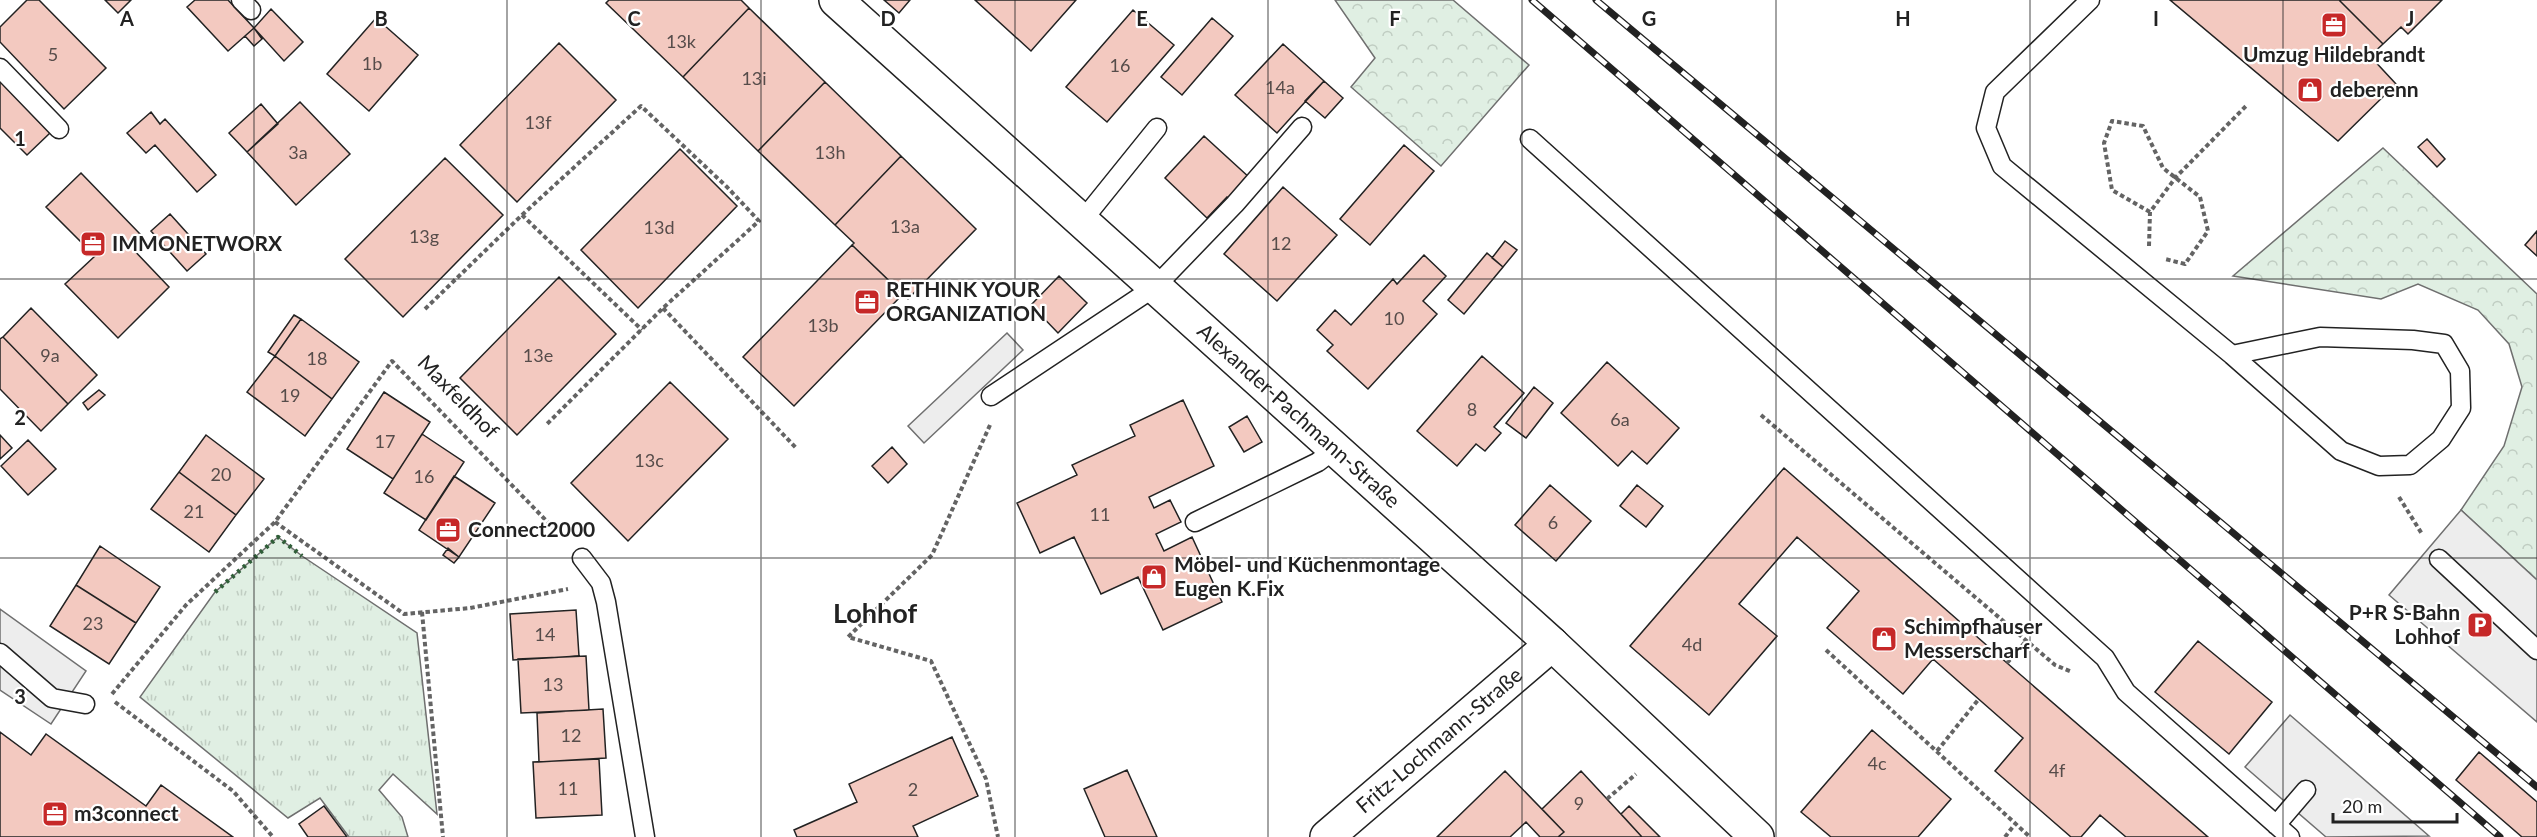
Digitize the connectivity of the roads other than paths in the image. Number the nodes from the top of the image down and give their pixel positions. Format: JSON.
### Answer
{"nodes":[{"id":1,"x":836,"y":0,"type":"edge"},
{"id":2,"x":2090,"y":0,"type":"edge"},
{"id":3,"x":0,"y":68,"type":"edge"},
{"id":4,"x":1302,"y":127,"type":"dead end"},
{"id":5,"x":1157,"y":128,"type":"dead end"},
{"id":6,"x":59,"y":129,"type":"dead end"},
{"id":7,"x":1530,"y":139,"type":"dead end"},
{"id":8,"x":1082,"y":221,"type":"junction"},
{"id":9,"x":1155,"y":287,"type":"junction"},
{"id":10,"x":2232,"y":355,"type":"junction"},
{"id":11,"x":991,"y":396,"type":"dead end"},
{"id":12,"x":1335,"y":449,"type":"junction"},
{"id":13,"x":1195,"y":522,"type":"dead end"},
{"id":14,"x":582,"y":558,"type":"road end"},
{"id":15,"x":2439,"y":559,"type":"road end"},
{"id":16,"x":1552,"y":644,"type":"junction"},
{"id":17,"x":2537,"y":650,"type":"edge"},
{"id":18,"x":0,"y":653,"type":"edge"},
{"id":19,"x":85,"y":704,"type":"dead end"},
{"id":20,"x":2306,"y":790,"type":"dead end"},
{"id":21,"x":2283,"y":831,"type":"edge"},
{"id":22,"x":645,"y":837,"type":"edge"},
{"id":23,"x":1326,"y":837,"type":"edge"},
{"id":24,"x":1757,"y":837,"type":"edge"}],
"edges":[{"from":1,"to":8,"type":"street","name":"Alexander-Pachmann-Straße"},
{"from":2,"to":10,"type":"lane"},
{"from":3,"to":6,"type":"lane"},
{"from":4,"to":9,"type":"lane"},
{"from":5,"to":8,"type":"lane"},
{"from":7,"to":21,"type":"lane"},
{"from":8,"to":9,"type":"street","name":"Alexander-Pachmann-Straße"},
{"from":9,"to":11,"type":"lane"},
{"from":9,"to":12,"type":"street","name":"Alexander-Pachmann-Straße"},
{"from":10,"to":10,"type":"lane"},
{"from":12,"to":13,"type":"lane"},
{"from":12,"to":16,"type":"street","name":"Alexander-Pachmann-Straße"},
{"from":14,"to":22,"type":"lane"},
{"from":15,"to":17,"type":"lane"},
{"from":16,"to":23,"type":"street","name":"Fritz-Lochmann-Straße"},
{"from":16,"to":24,"type":"street","name":"Alexander-Pachmann-Straße"},
{"from":18,"to":19,"type":"lane"},
{"from":20,"to":21,"type":"lane"}]}
